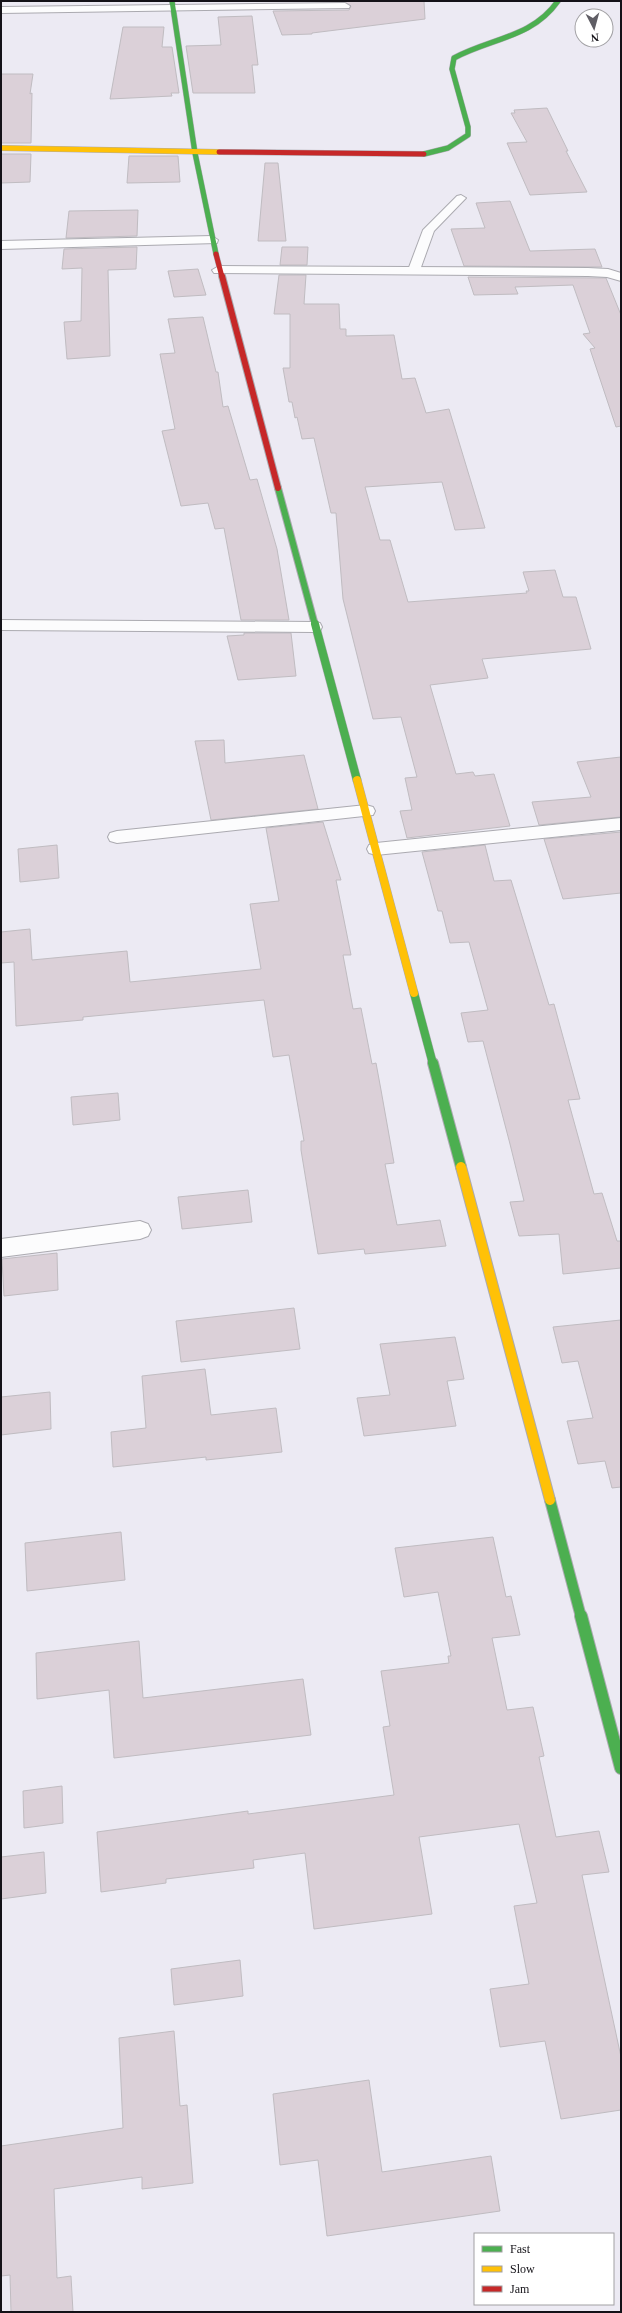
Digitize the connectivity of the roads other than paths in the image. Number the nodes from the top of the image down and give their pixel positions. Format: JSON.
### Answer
{"nodes":[{"id":1,"x":558,"y":1,"type":"edge"},
{"id":2,"x":172,"y":5,"type":"edge"},
{"id":3,"x":345,"y":6,"type":"dead end"},
{"id":4,"x":1,"y":10,"type":"edge"},
{"id":5,"x":1,"y":148,"type":"edge"},
{"id":6,"x":195,"y":153,"type":"junction"},
{"id":7,"x":461,"y":198,"type":"dead end"},
{"id":8,"x":212,"y":240,"type":"junction"},
{"id":9,"x":1,"y":245,"type":"edge"},
{"id":10,"x":219,"y":270,"type":"junction"},
{"id":11,"x":414,"y":270,"type":"junction"},
{"id":12,"x":621,"y":277,"type":"edge"},
{"id":13,"x":1,"y":625,"type":"edge"},
{"id":14,"x":314,"y":627,"type":"junction"},
{"id":15,"x":366,"y":811,"type":"junction"},
{"id":16,"x":621,"y":824,"type":"edge"},
{"id":17,"x":117,"y":836,"type":"dead end"},
{"id":18,"x":376,"y":849,"type":"junction"},
{"id":19,"x":140,"y":1230,"type":"dead end"},
{"id":20,"x":1,"y":1248,"type":"edge"},
{"id":21,"x":621,"y":1768,"type":"edge"}],
"edges":[{"from":1,"to":6,"type":"street"},
{"from":2,"to":3,"type":"street"},
{"from":2,"to":4,"type":"street"},
{"from":2,"to":6,"type":"street"},
{"from":5,"to":6,"type":"street"},
{"from":6,"to":8,"type":"street"},
{"from":7,"to":11,"type":"lane"},
{"from":8,"to":9,"type":"street"},
{"from":8,"to":10,"type":"street"},
{"from":10,"to":11,"type":"street"},
{"from":10,"to":14,"type":"street"},
{"from":11,"to":12,"type":"street"},
{"from":13,"to":14,"type":"street"},
{"from":14,"to":15,"type":"street"},
{"from":15,"to":17,"type":"street"},
{"from":15,"to":18,"type":"street"},
{"from":16,"to":18,"type":"street"},
{"from":18,"to":21,"type":"street"},
{"from":19,"to":20,"type":"street"}]}
